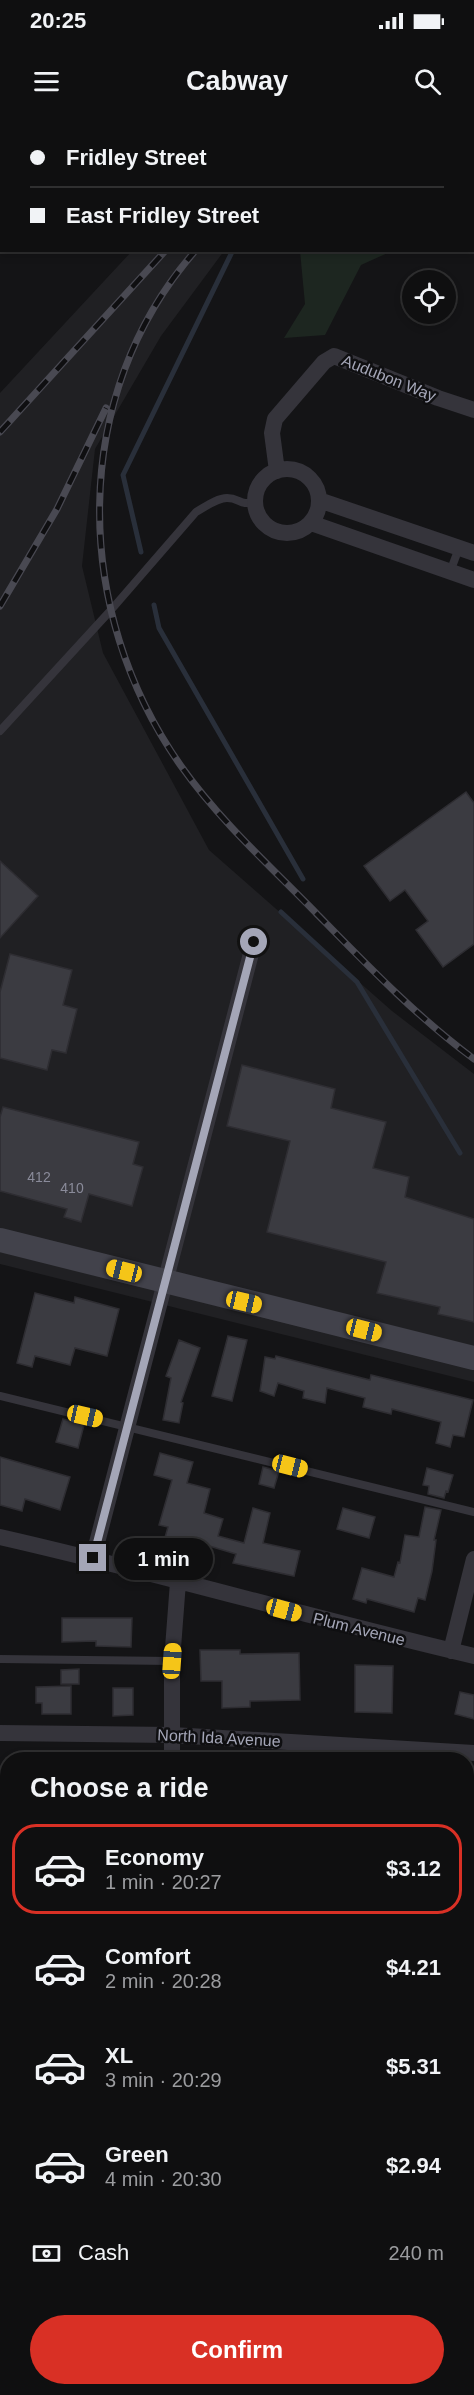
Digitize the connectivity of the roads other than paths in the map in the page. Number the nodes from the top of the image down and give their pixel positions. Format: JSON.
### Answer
{"nodes":[{"id":1,"x":474,"y":410,"type":"edge"},
{"id":2,"x":277,"y":471,"type":"junction"},
{"id":3,"x":319,"y":500,"type":"junction"},
{"id":4,"x":255,"y":502,"type":"junction"},
{"id":5,"x":311,"y":523,"type":"junction"},
{"id":6,"x":466,"y":550,"type":"edge"},
{"id":7,"x":450,"y":572,"type":"junction"},
{"id":8,"x":474,"y":580,"type":"edge"},
{"id":9,"x":0,"y":732,"type":"edge"},
{"id":10,"x":254,"y":942,"type":"dead end"},
{"id":11,"x":0,"y":1240,"type":"edge"},
{"id":12,"x":166,"y":1281,"type":"junction"},
{"id":13,"x":474,"y":1358,"type":"edge"},
{"id":14,"x":0,"y":1396,"type":"edge"},
{"id":15,"x":128,"y":1426,"type":"junction"},
{"id":16,"x":474,"y":1512,"type":"edge"},
{"id":17,"x":0,"y":1537,"type":"edge"},
{"id":18,"x":93,"y":1558,"type":"junction"},
{"id":19,"x":474,"y":1559,"type":"edge"},
{"id":20,"x":178,"y":1582,"type":"junction"},
{"id":21,"x":451,"y":1651,"type":"junction"},
{"id":22,"x":474,"y":1656,"type":"edge"},
{"id":23,"x":0,"y":1659,"type":"edge"},
{"id":24,"x":172,"y":1661,"type":"junction"},
{"id":25,"x":0,"y":1733,"type":"edge"},
{"id":26,"x":172,"y":1735,"type":"junction"},
{"id":27,"x":172,"y":1752,"type":"edge"},
{"id":28,"x":457,"y":1752,"type":"edge"}],
"edges":[{"from":1,"to":2,"type":"street","name":"Audubon Way"},
{"from":2,"to":3,"type":"street"},
{"from":2,"to":4,"type":"street"},
{"from":3,"to":5,"type":"street"},
{"from":3,"to":6,"type":"street"},
{"from":4,"to":5,"type":"street"},
{"from":4,"to":9,"type":"lane"},
{"from":5,"to":7,"type":"street"},
{"from":6,"to":7,"type":"lane"},
{"from":7,"to":8,"type":"street"},
{"from":10,"to":12,"type":"street"},
{"from":11,"to":12,"type":"street"},
{"from":12,"to":13,"type":"street"},
{"from":12,"to":15,"type":"street"},
{"from":14,"to":15,"type":"lane"},
{"from":15,"to":16,"type":"lane"},
{"from":15,"to":18,"type":"street"},
{"from":17,"to":18,"type":"street","name":"Plum Avenue"},
{"from":18,"to":20,"type":"street","name":"Plum Avenue"},
{"from":19,"to":21,"type":"street"},
{"from":20,"to":21,"type":"street","name":"Plum Avenue"},
{"from":20,"to":24,"type":"street"},
{"from":21,"to":22,"type":"street","name":"Plum Avenue"},
{"from":23,"to":24,"type":"lane"},
{"from":24,"to":26,"type":"street"},
{"from":25,"to":26,"type":"street","name":"North Ida Avenue"},
{"from":26,"to":27,"type":"street"},
{"from":26,"to":28,"type":"street","name":"North Ida Avenue"}]}
